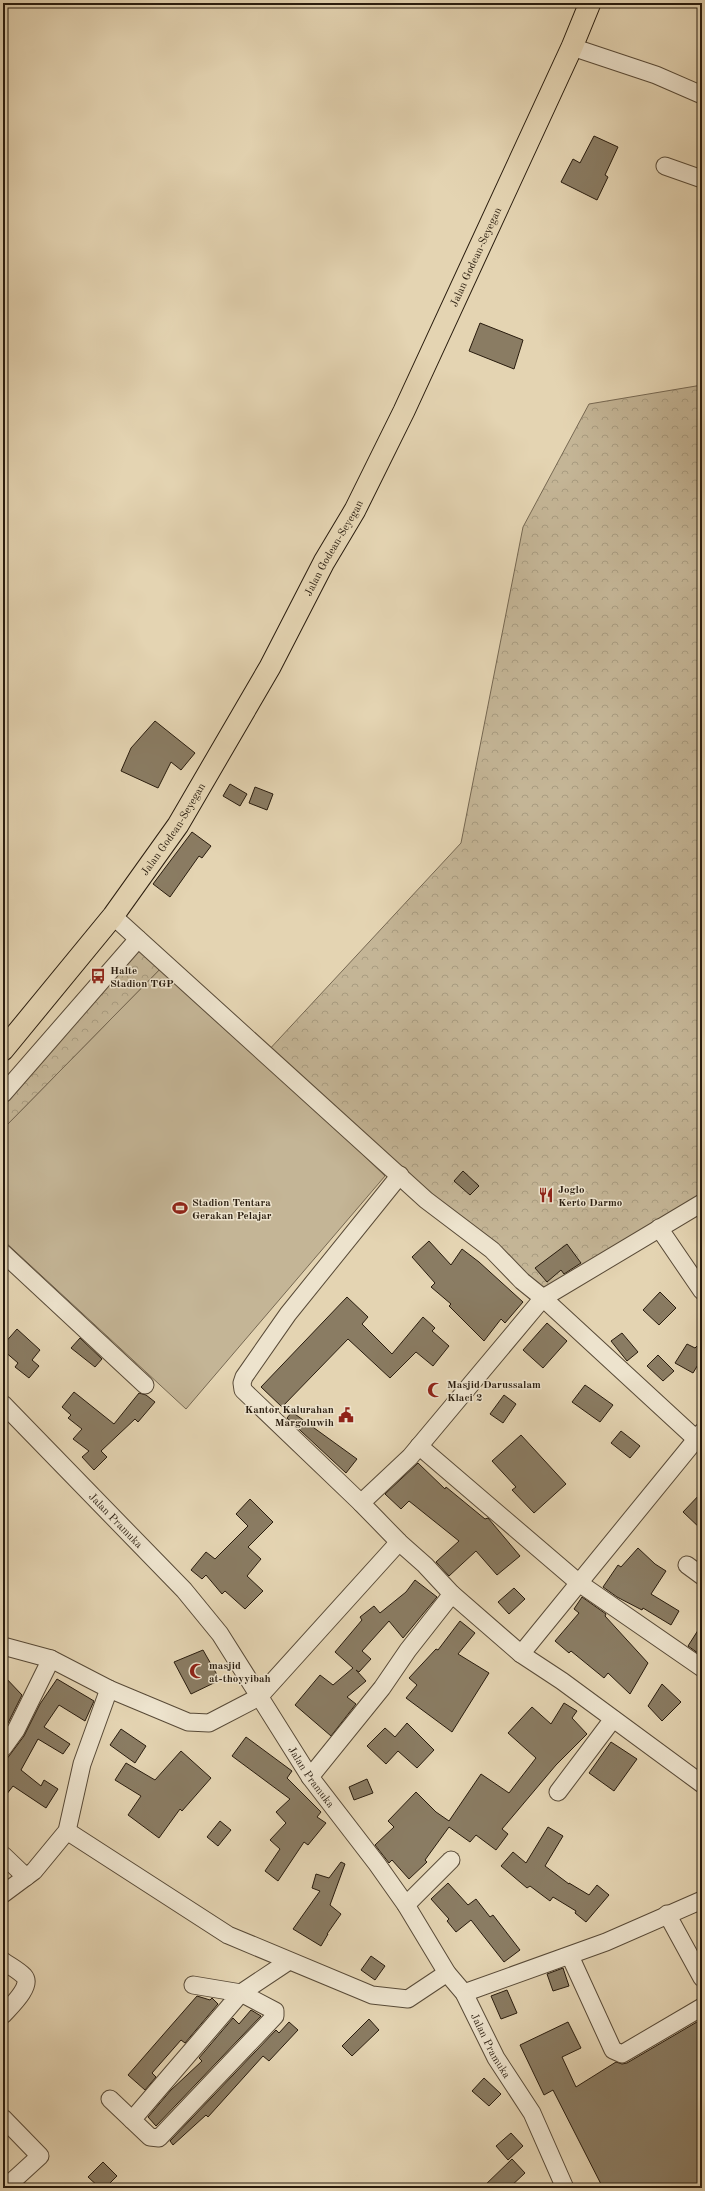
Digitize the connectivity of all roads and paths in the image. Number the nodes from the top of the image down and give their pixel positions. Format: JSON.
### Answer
{"nodes":[{"id":1,"x":590,"y":3,"type":"edge"},
{"id":2,"x":572,"y":47,"type":"junction"},
{"id":3,"x":702,"y":95,"type":"edge"},
{"id":4,"x":665,"y":166,"type":"dead end"},
{"id":5,"x":702,"y":179,"type":"edge"},
{"id":6,"x":113,"y":916,"type":"junction"},
{"id":7,"x":138,"y":939,"type":"junction"},
{"id":8,"x":3,"y":1050,"type":"edge"},
{"id":9,"x":3,"y":1094,"type":"edge"},
{"id":10,"x":400,"y":1175,"type":"junction"},
{"id":11,"x":702,"y":1203,"type":"edge"},
{"id":12,"x":659,"y":1228,"type":"junction"},
{"id":13,"x":3,"y":1253,"type":"edge"},
{"id":14,"x":702,"y":1291,"type":"edge"},
{"id":15,"x":543,"y":1298,"type":"junction"},
{"id":16,"x":145,"y":1385,"type":"dead end"},
{"id":17,"x":3,"y":1404,"type":"edge"},
{"id":18,"x":699,"y":1435,"type":"edge"},
{"id":19,"x":419,"y":1446,"type":"junction"},
{"id":20,"x":361,"y":1503,"type":"junction"},
{"id":21,"x":399,"y":1542,"type":"junction"},
{"id":22,"x":687,"y":1565,"type":"dead end"},
{"id":23,"x":702,"y":1576,"type":"edge"},
{"id":24,"x":579,"y":1583,"type":"junction"},
{"id":25,"x":452,"y":1594,"type":"junction"},
{"id":26,"x":3,"y":1646,"type":"edge"},
{"id":27,"x":520,"y":1654,"type":"junction"},
{"id":28,"x":51,"y":1659,"type":"junction"},
{"id":29,"x":702,"y":1668,"type":"edge"},
{"id":30,"x":109,"y":1689,"type":"junction"},
{"id":31,"x":259,"y":1697,"type":"junction"},
{"id":32,"x":613,"y":1719,"type":"junction"},
{"id":33,"x":3,"y":1748,"type":"edge"},
{"id":34,"x":310,"y":1777,"type":"junction"},
{"id":35,"x":702,"y":1784,"type":"edge"},
{"id":36,"x":558,"y":1792,"type":"dead end"},
{"id":37,"x":67,"y":1831,"type":"junction"},
{"id":38,"x":3,"y":1855,"type":"edge"},
{"id":39,"x":451,"y":1860,"type":"dead end"},
{"id":40,"x":26,"y":1878,"type":"junction"},
{"id":41,"x":3,"y":1894,"type":"edge"},
{"id":42,"x":702,"y":1900,"type":"edge"},
{"id":43,"x":406,"y":1905,"type":"junction"},
{"id":44,"x":667,"y":1914,"type":"junction"},
{"id":45,"x":570,"y":1956,"type":"junction"},
{"id":46,"x":3,"y":1961,"type":"edge"},
{"id":47,"x":289,"y":1961,"type":"junction"},
{"id":48,"x":447,"y":1974,"type":"junction"},
{"id":49,"x":702,"y":1978,"type":"edge"},
{"id":50,"x":193,"y":1985,"type":"dead end"},
{"id":51,"x":241,"y":1993,"type":"junction"},
{"id":52,"x":464,"y":1993,"type":"junction"},
{"id":53,"x":702,"y":2007,"type":"edge"},
{"id":54,"x":3,"y":2015,"type":"edge"},
{"id":55,"x":110,"y":2099,"type":"dead end"},
{"id":56,"x":3,"y":2118,"type":"edge"},
{"id":57,"x":132,"y":2120,"type":"junction"},
{"id":58,"x":5,"y":2188,"type":"edge"},
{"id":59,"x":565,"y":2188,"type":"edge"}],
"edges":[{"from":1,"to":2,"type":"main road","name":"Jalan Godean-Seyegan"},
{"from":2,"to":3,"type":"street"},
{"from":2,"to":6,"type":"main road","name":"Jalan Godean-Seyegan"},
{"from":4,"to":5,"type":"street"},
{"from":6,"to":7,"type":"street"},
{"from":6,"to":8,"type":"main road","name":"Jalan Godean-Seyegan"},
{"from":7,"to":9,"type":"street"},
{"from":7,"to":10,"type":"street"},
{"from":10,"to":15,"type":"street"},
{"from":10,"to":20,"type":"street"},
{"from":11,"to":12,"type":"street"},
{"from":12,"to":14,"type":"street"},
{"from":12,"to":15,"type":"street"},
{"from":13,"to":16,"type":"street"},
{"from":15,"to":18,"type":"street"},
{"from":15,"to":19,"type":"street"},
{"from":17,"to":31,"type":"street","name":"Jalan Pramuka"},
{"from":18,"to":24,"type":"street"},
{"from":19,"to":20,"type":"street"},
{"from":19,"to":24,"type":"street"},
{"from":20,"to":21,"type":"street"},
{"from":21,"to":25,"type":"street"},
{"from":21,"to":31,"type":"street"},
{"from":22,"to":23,"type":"street"},
{"from":24,"to":27,"type":"street"},
{"from":24,"to":29,"type":"street"},
{"from":25,"to":27,"type":"street"},
{"from":25,"to":34,"type":"street"},
{"from":26,"to":28,"type":"street"},
{"from":27,"to":32,"type":"street"},
{"from":28,"to":30,"type":"street"},
{"from":28,"to":33,"type":"street"},
{"from":30,"to":31,"type":"street"},
{"from":30,"to":37,"type":"street"},
{"from":31,"to":34,"type":"street","name":"Jalan Pramuka"},
{"from":32,"to":35,"type":"street"},
{"from":32,"to":36,"type":"street"},
{"from":34,"to":43,"type":"street","name":"Jalan Pramuka"},
{"from":37,"to":40,"type":"street"},
{"from":37,"to":47,"type":"street"},
{"from":38,"to":40,"type":"street"},
{"from":39,"to":43,"type":"street"},
{"from":40,"to":41,"type":"street"},
{"from":42,"to":44,"type":"street"},
{"from":43,"to":48,"type":"street","name":"Jalan Pramuka"},
{"from":44,"to":45,"type":"street"},
{"from":44,"to":49,"type":"street"},
{"from":45,"to":52,"type":"street"},
{"from":45,"to":53,"type":"street"},
{"from":46,"to":54,"type":"street"},
{"from":47,"to":48,"type":"street"},
{"from":47,"to":51,"type":"street"},
{"from":48,"to":52,"type":"street","name":"Jalan Pramuka"},
{"from":50,"to":51,"type":"street"},
{"from":51,"to":57,"type":"street"},
{"from":51,"to":57,"type":"street"},
{"from":52,"to":59,"type":"street","name":"Jalan Pramuka"},
{"from":55,"to":57,"type":"street"},
{"from":56,"to":58,"type":"street"}]}
